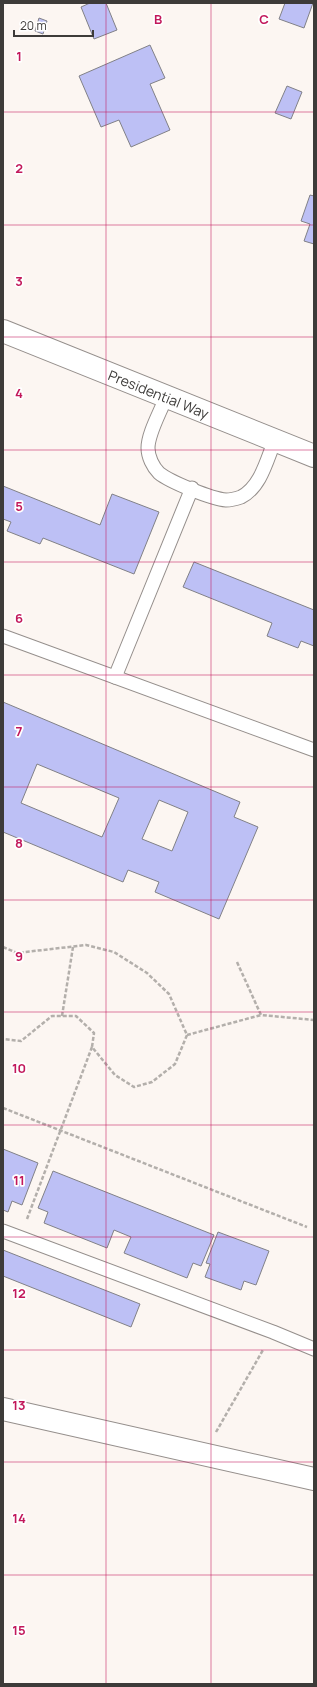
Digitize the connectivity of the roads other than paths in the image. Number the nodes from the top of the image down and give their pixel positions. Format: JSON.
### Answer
{"nodes":[{"id":1,"x":3,"y":331,"type":"edge"},
{"id":2,"x":166,"y":397,"type":"junction"},
{"id":3,"x":275,"y":440,"type":"junction"},
{"id":4,"x":314,"y":456,"type":"edge"},
{"id":5,"x":192,"y":488,"type":"junction"},
{"id":6,"x":3,"y":636,"type":"edge"},
{"id":7,"x":115,"y":677,"type":"junction"},
{"id":8,"x":314,"y":750,"type":"edge"},
{"id":9,"x":3,"y":1231,"type":"edge"},
{"id":10,"x":314,"y":1349,"type":"edge"},
{"id":11,"x":3,"y":1409,"type":"edge"},
{"id":12,"x":314,"y":1479,"type":"edge"}],
"edges":[{"from":1,"to":2,"type":"main road","name":"Presidential Way"},
{"from":2,"to":3,"type":"main road","name":"Presidential Way"},
{"from":2,"to":5,"type":"lane"},
{"from":3,"to":4,"type":"main road","name":"Presidential Way"},
{"from":3,"to":5,"type":"lane"},
{"from":5,"to":7,"type":"lane"},
{"from":6,"to":7,"type":"lane"},
{"from":7,"to":8,"type":"lane"},
{"from":9,"to":10,"type":"lane"},
{"from":11,"to":12,"type":"main road"}]}
